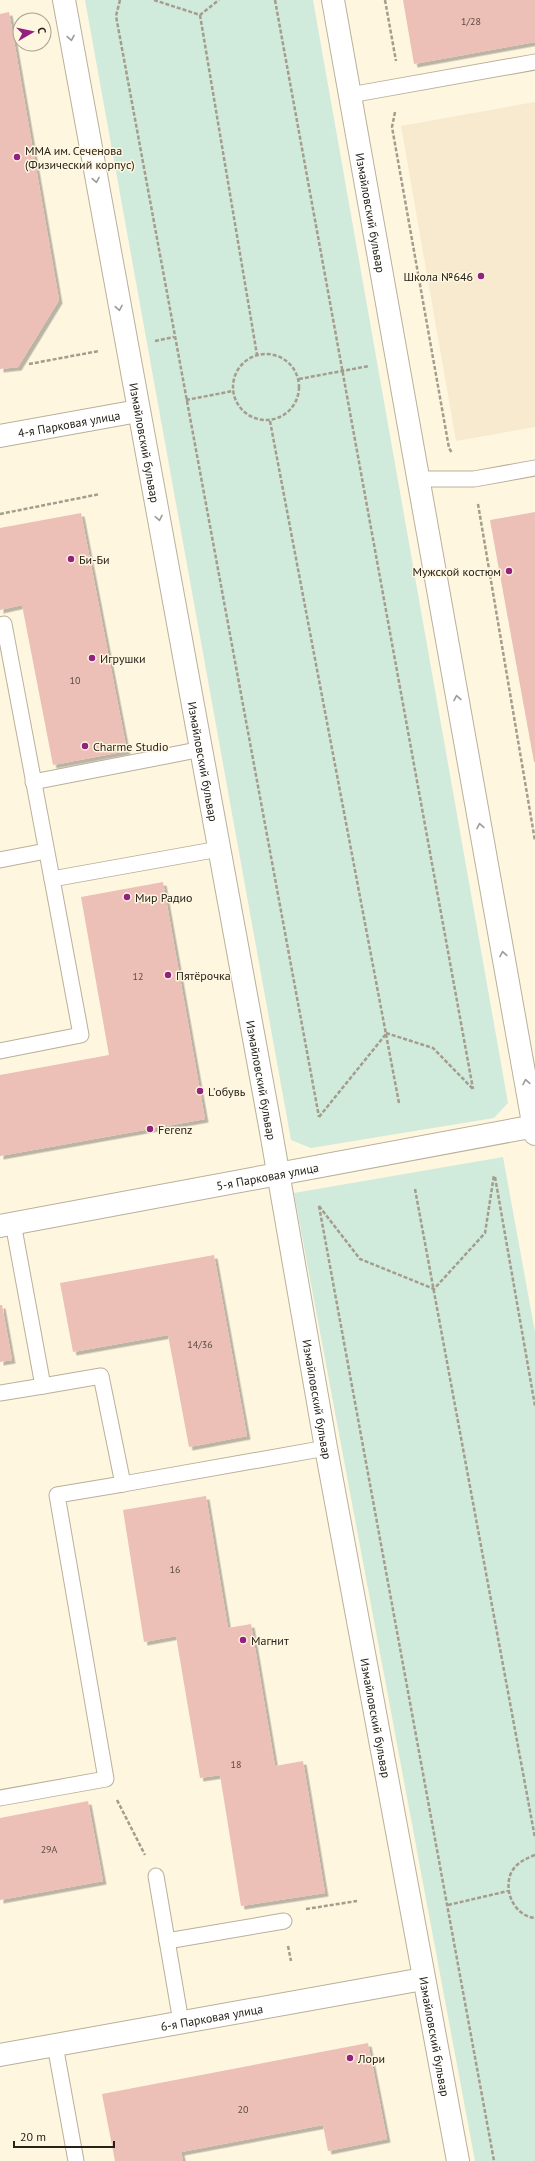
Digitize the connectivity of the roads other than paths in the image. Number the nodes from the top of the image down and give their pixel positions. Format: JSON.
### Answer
{"nodes":[{"id":1,"x":64,"y":0,"type":"edge"},
{"id":2,"x":333,"y":0,"type":"edge"},
{"id":3,"x":535,"y":62,"type":"edge"},
{"id":4,"x":350,"y":95,"type":"junction"},
{"id":5,"x":138,"y":411,"type":"junction"},
{"id":6,"x":0,"y":436,"type":"edge"},
{"id":7,"x":535,"y":468,"type":"edge"},
{"id":8,"x":418,"y":478,"type":"junction"},
{"id":9,"x":0,"y":625,"type":"edge"},
{"id":10,"x":202,"y":749,"type":"junction"},
{"id":11,"x":33,"y":782,"type":"junction"},
{"id":12,"x":219,"y":849,"type":"junction"},
{"id":13,"x":46,"y":851,"type":"junction"},
{"id":14,"x":0,"y":860,"type":"edge"},
{"id":15,"x":52,"y":880,"type":"junction"},
{"id":16,"x":0,"y":1051,"type":"edge"},
{"id":17,"x":535,"y":1129,"type":"edge"},
{"id":18,"x":278,"y":1173,"type":"junction"},
{"id":19,"x":7,"y":1224,"type":"edge"},
{"id":20,"x":43,"y":1386,"type":"junction"},
{"id":21,"x":0,"y":1392,"type":"edge"},
{"id":22,"x":326,"y":1448,"type":"junction"},
{"id":23,"x":123,"y":1484,"type":"junction"},
{"id":24,"x":0,"y":1798,"type":"edge"},
{"id":25,"x":156,"y":1876,"type":"road end"},
{"id":26,"x":284,"y":1921,"type":"road end"},
{"id":27,"x":167,"y":1940,"type":"junction"},
{"id":28,"x":423,"y":1979,"type":"junction"},
{"id":29,"x":181,"y":2022,"type":"junction"},
{"id":30,"x":55,"y":2045,"type":"junction"},
{"id":31,"x":0,"y":2055,"type":"edge"},
{"id":32,"x":76,"y":2161,"type":"edge"},
{"id":33,"x":458,"y":2161,"type":"edge"}],
"edges":[{"from":1,"to":5,"type":"street","name":"Измайловский бульвар","one_way":true},
{"from":2,"to":4,"type":"street","name":"Измайловский бульвар"},
{"from":3,"to":4,"type":"lane"},
{"from":4,"to":8,"type":"street","name":"Измайловский бульвар"},
{"from":5,"to":6,"type":"street","name":"4-я Парковая улица"},
{"from":5,"to":10,"type":"street","name":"Измайловский бульвар","one_way":true},
{"from":7,"to":8,"type":"lane"},
{"from":17,"to":8,"type":"street","name":"Измайловский бульвар","one_way":true},
{"from":9,"to":11,"type":"lane"},
{"from":10,"to":11,"type":"lane"},
{"from":10,"to":12,"type":"street","name":"Измайловский бульвар"},
{"from":11,"to":13,"type":"lane"},
{"from":12,"to":15,"type":"lane"},
{"from":12,"to":18,"type":"street","name":"Измайловский бульвар"},
{"from":13,"to":14,"type":"lane"},
{"from":13,"to":15,"type":"lane"},
{"from":15,"to":16,"type":"lane"},
{"from":17,"to":18,"type":"street","name":"5-я Парковая улица"},
{"from":18,"to":19,"type":"street","name":"5-я Парковая улица"},
{"from":18,"to":22,"type":"street","name":"Измайловский бульвар"},
{"from":19,"to":20,"type":"lane"},
{"from":20,"to":21,"type":"lane"},
{"from":20,"to":23,"type":"lane"},
{"from":22,"to":23,"type":"lane"},
{"from":22,"to":28,"type":"street","name":"Измайловский бульвар"},
{"from":23,"to":24,"type":"lane"},
{"from":25,"to":27,"type":"lane"},
{"from":26,"to":27,"type":"lane"},
{"from":27,"to":29,"type":"lane"},
{"from":28,"to":29,"type":"street","name":"6-я Парковая улица"},
{"from":28,"to":33,"type":"street","name":"Измайловский бульвар"},
{"from":29,"to":30,"type":"street","name":"6-я Парковая улица"},
{"from":30,"to":31,"type":"street","name":"6-я Парковая улица"},
{"from":30,"to":32,"type":"lane"}]}
